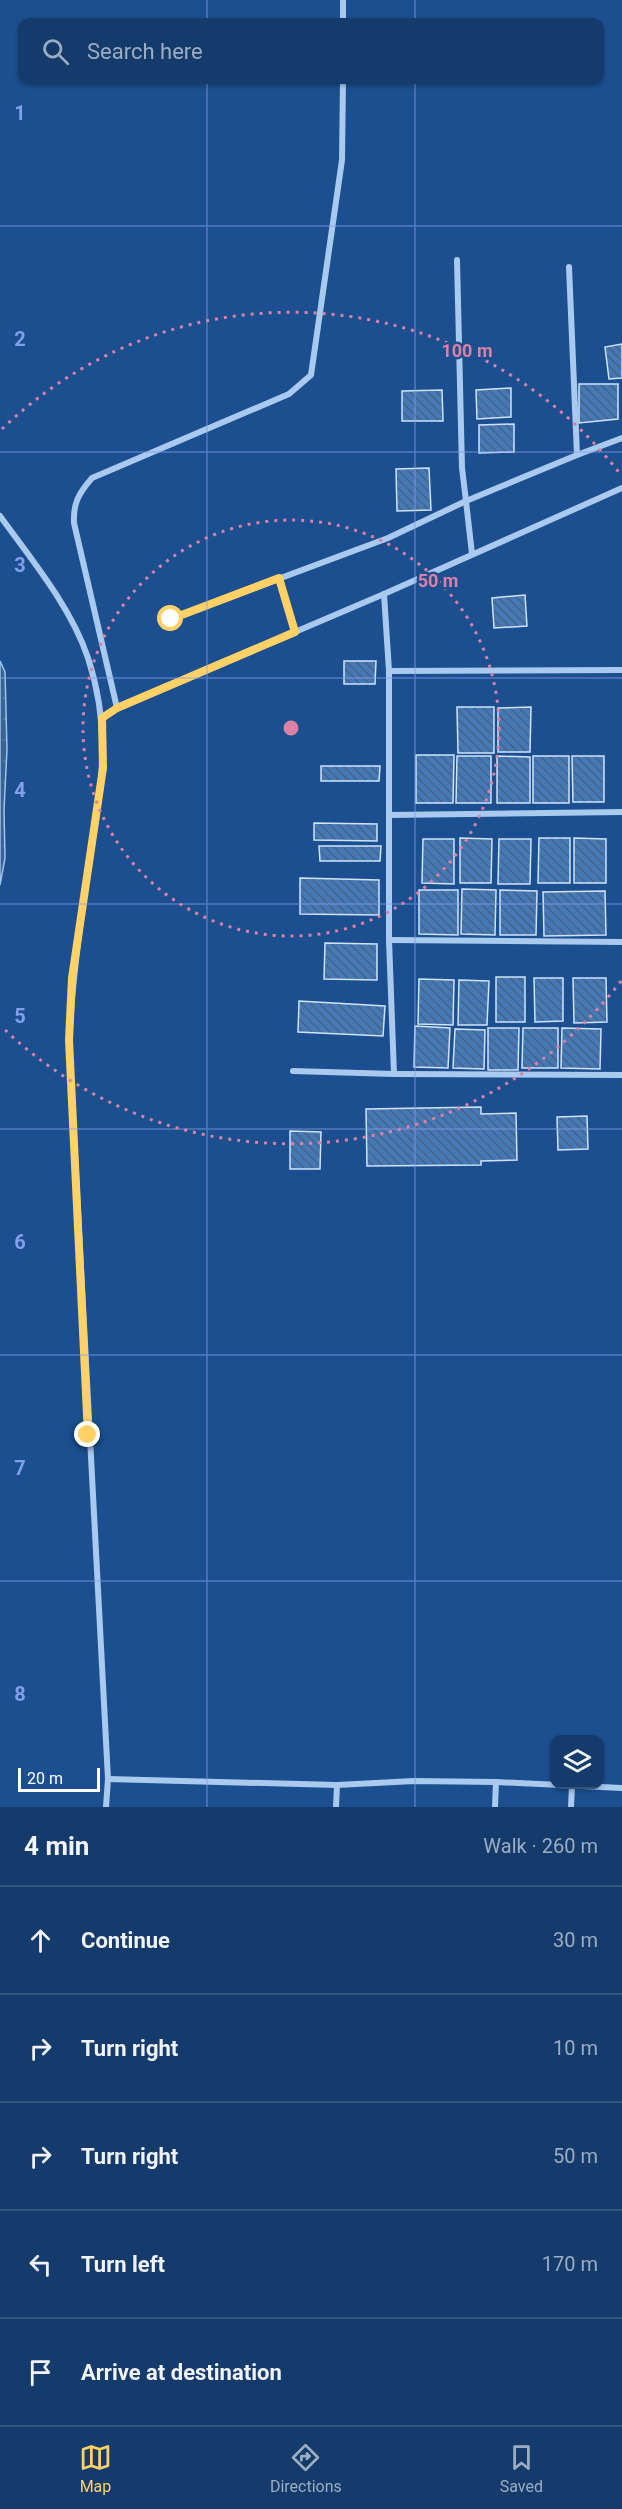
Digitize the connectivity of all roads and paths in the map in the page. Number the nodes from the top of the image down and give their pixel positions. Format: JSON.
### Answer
{"nodes":[{"id":1,"x":343,"y":0,"type":"edge"},
{"id":2,"x":343,"y":18,"type":"edge"},
{"id":3,"x":343,"y":84,"type":"edge"},
{"id":4,"x":457,"y":260,"type":"dead end"},
{"id":5,"x":569,"y":267,"type":"dead end"},
{"id":6,"x":622,"y":438,"type":"edge"},
{"id":7,"x":577,"y":455,"type":"junction"},
{"id":8,"x":622,"y":489,"type":"edge"},
{"id":9,"x":466,"y":501,"type":"junction"},
{"id":10,"x":0,"y":516,"type":"edge"},
{"id":11,"x":472,"y":554,"type":"junction"},
{"id":12,"x":279,"y":578,"type":"junction"},
{"id":13,"x":384,"y":594,"type":"junction"},
{"id":14,"x":171,"y":619,"type":"dead end"},
{"id":15,"x":295,"y":632,"type":"junction"},
{"id":16,"x":622,"y":670,"type":"edge"},
{"id":17,"x":389,"y":671,"type":"junction"},
{"id":18,"x":117,"y":708,"type":"junction"},
{"id":19,"x":102,"y":718,"type":"junction"},
{"id":20,"x":622,"y":812,"type":"edge"},
{"id":21,"x":390,"y":815,"type":"junction"},
{"id":22,"x":388,"y":940,"type":"junction"},
{"id":23,"x":622,"y":942,"type":"edge"},
{"id":24,"x":293,"y":1071,"type":"dead end"},
{"id":25,"x":394,"y":1074,"type":"junction"},
{"id":26,"x":622,"y":1075,"type":"edge"},
{"id":27,"x":108,"y":1779,"type":"junction"},
{"id":28,"x":496,"y":1782,"type":"junction"},
{"id":29,"x":337,"y":1785,"type":"junction"},
{"id":30,"x":550,"y":1785,"type":"edge"},
{"id":31,"x":604,"y":1787,"type":"edge"},
{"id":32,"x":622,"y":1788,"type":"edge"},
{"id":33,"x":572,"y":1789,"type":"edge"},
{"id":34,"x":106,"y":1807,"type":"edge"},
{"id":35,"x":336,"y":1807,"type":"edge"},
{"id":36,"x":495,"y":1807,"type":"edge"},
{"id":37,"x":571,"y":1807,"type":"edge"}],
"edges":[{"from":1,"to":2,"type":"street"},
{"from":3,"to":18,"type":"street"},
{"from":4,"to":9,"type":"street"},
{"from":5,"to":7,"type":"street"},
{"from":6,"to":7,"type":"street"},
{"from":7,"to":9,"type":"street"},
{"from":8,"to":11,"type":"street"},
{"from":9,"to":11,"type":"street"},
{"from":9,"to":12,"type":"street"},
{"from":10,"to":19,"type":"street"},
{"from":11,"to":13,"type":"street"},
{"from":12,"to":14,"type":"street"},
{"from":12,"to":15,"type":"street"},
{"from":13,"to":15,"type":"street"},
{"from":13,"to":17,"type":"street"},
{"from":15,"to":18,"type":"street"},
{"from":16,"to":17,"type":"street"},
{"from":17,"to":21,"type":"street"},
{"from":18,"to":19,"type":"street"},
{"from":19,"to":27,"type":"street"},
{"from":20,"to":21,"type":"street"},
{"from":21,"to":22,"type":"street"},
{"from":22,"to":23,"type":"street"},
{"from":22,"to":25,"type":"street"},
{"from":24,"to":25,"type":"street"},
{"from":25,"to":26,"type":"street"},
{"from":27,"to":29,"type":"street"},
{"from":27,"to":34,"type":"street"},
{"from":28,"to":29,"type":"street"},
{"from":28,"to":30,"type":"street"},
{"from":28,"to":36,"type":"street"},
{"from":29,"to":35,"type":"street"},
{"from":31,"to":32,"type":"street"},
{"from":33,"to":37,"type":"street"}]}
